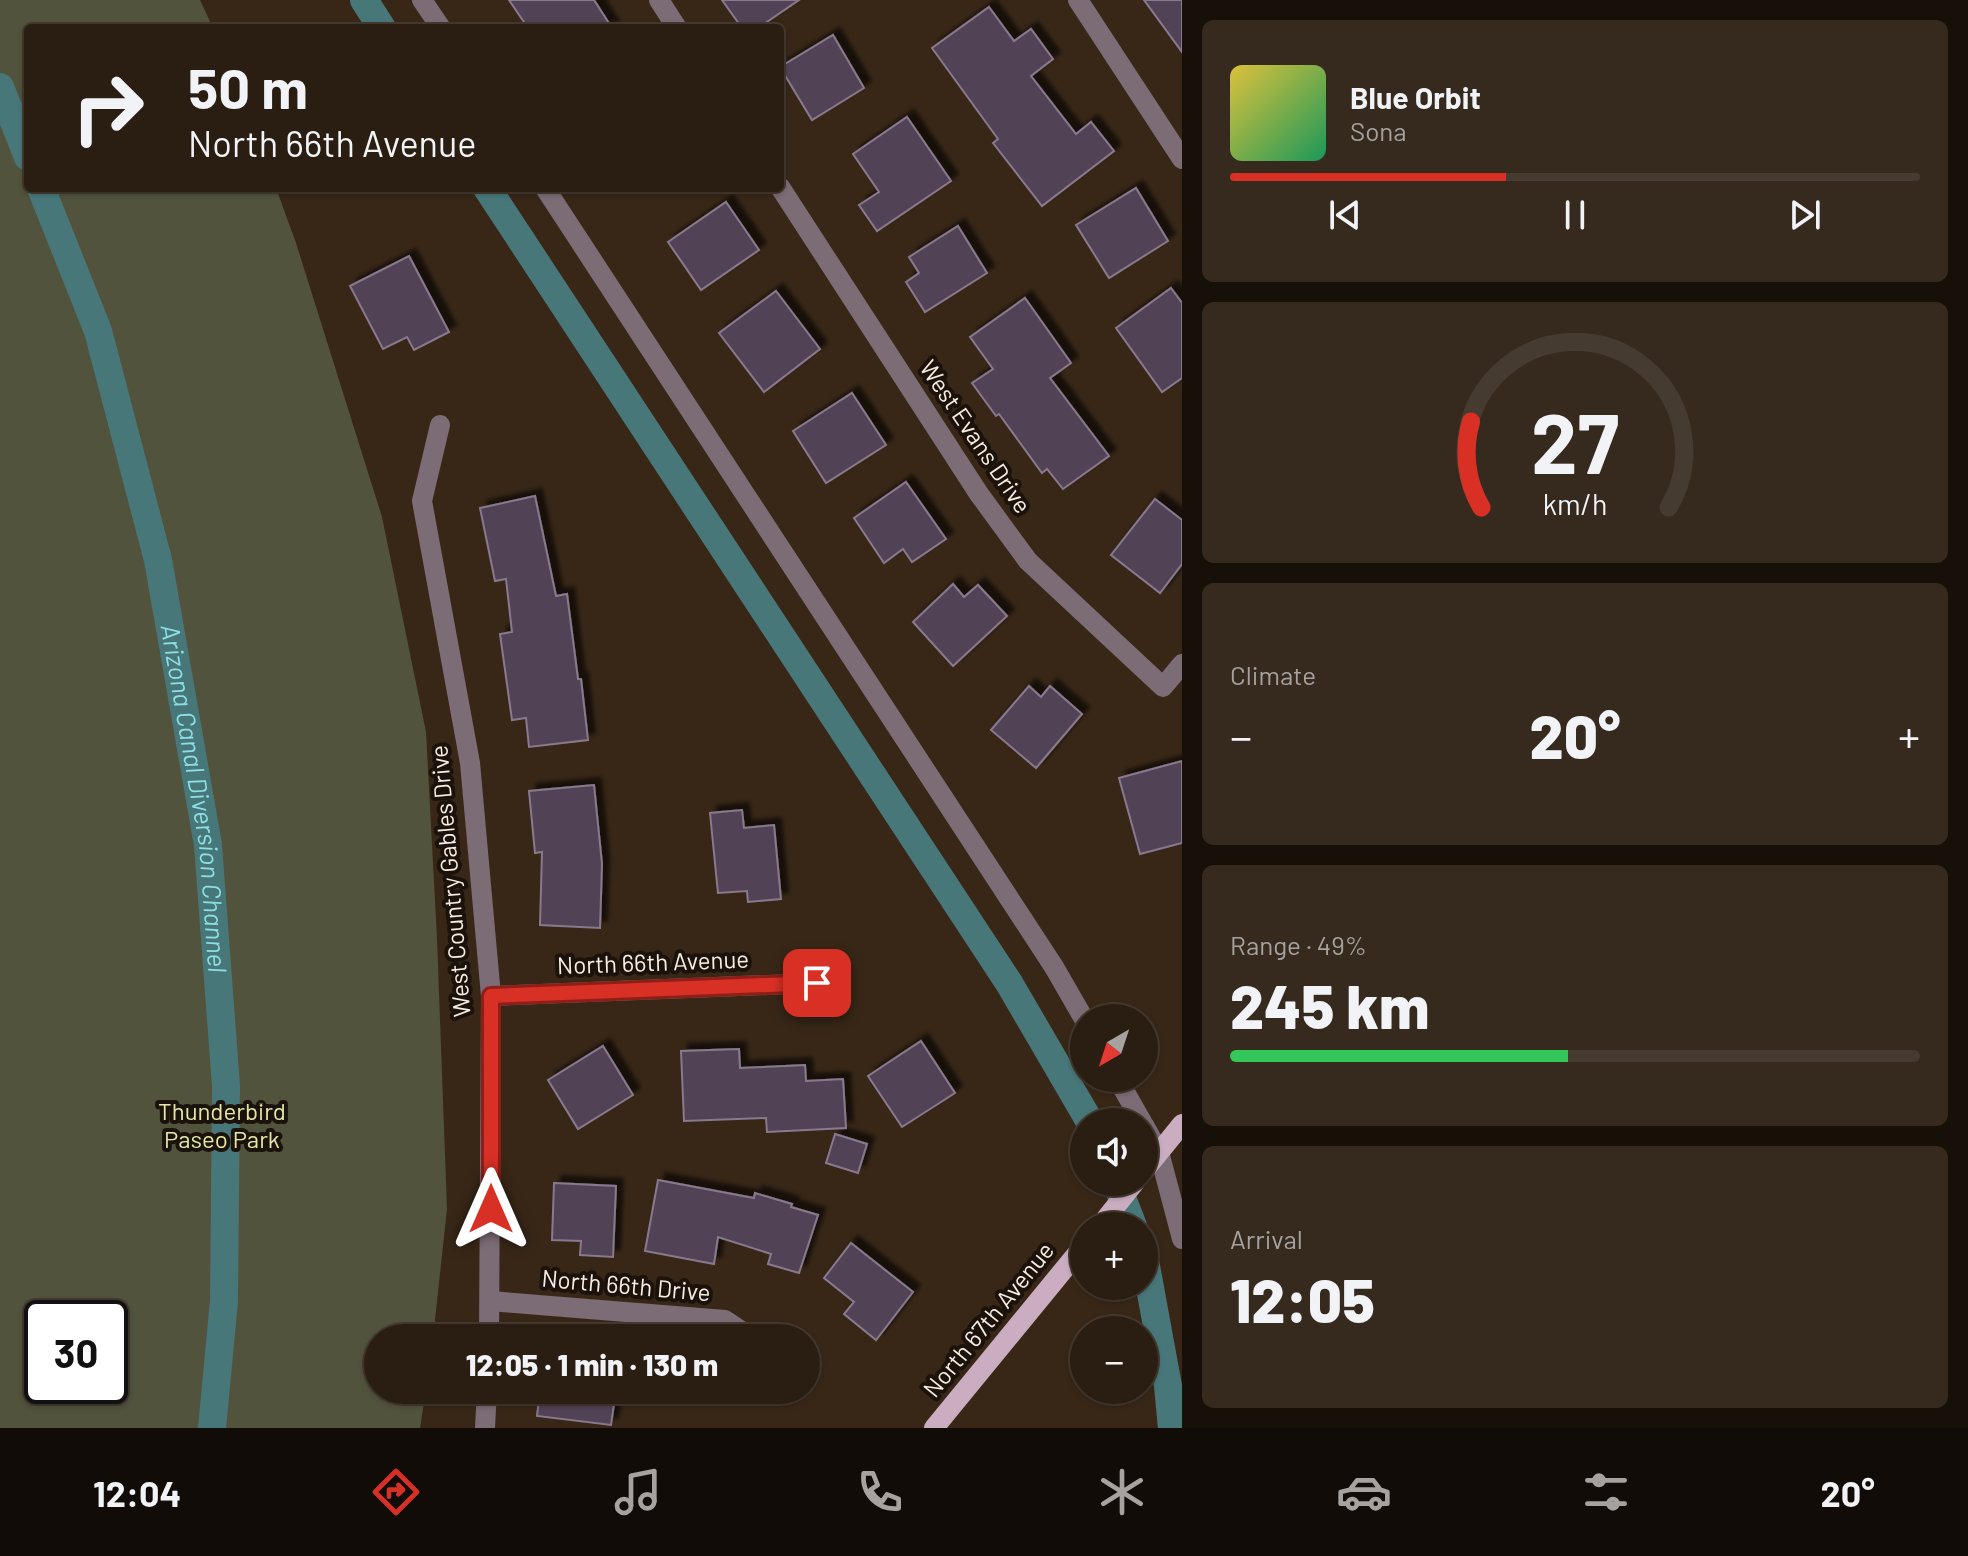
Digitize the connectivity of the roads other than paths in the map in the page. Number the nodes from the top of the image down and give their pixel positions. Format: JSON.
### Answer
{"nodes":[{"id":1,"x":422,"y":0,"type":"edge"},
{"id":2,"x":659,"y":0,"type":"edge"},
{"id":3,"x":1078,"y":0,"type":"edge"},
{"id":4,"x":438,"y":24,"type":"edge"},
{"id":5,"x":674,"y":24,"type":"edge"},
{"id":6,"x":1182,"y":159,"type":"edge"},
{"id":7,"x":548,"y":192,"type":"edge"},
{"id":8,"x":783,"y":192,"type":"edge"},
{"id":9,"x":440,"y":425,"type":"dead end"},
{"id":10,"x":1182,"y":664,"type":"edge"},
{"id":11,"x":817,"y":983,"type":"dead end"},
{"id":12,"x":491,"y":996,"type":"junction"},
{"id":13,"x":1075,"y":1004,"type":"edge"},
{"id":14,"x":1182,"y":1124,"type":"edge"},
{"id":15,"x":1159,"y":1152,"type":"joint"},
{"id":16,"x":1124,"y":1196,"type":"edge"},
{"id":17,"x":1111,"y":1212,"type":"edge"},
{"id":18,"x":1182,"y":1239,"type":"edge"},
{"id":19,"x":1070,"y":1263,"type":"edge"},
{"id":20,"x":490,"y":1301,"type":"junction"},
{"id":21,"x":489,"y":1324,"type":"edge"},
{"id":22,"x":731,"y":1324,"type":"edge"},
{"id":23,"x":486,"y":1404,"type":"edge"},
{"id":24,"x":485,"y":1428,"type":"edge"},
{"id":25,"x":934,"y":1428,"type":"edge"}],
"edges":[{"from":1,"to":4,"type":"street"},
{"from":2,"to":5,"type":"street"},
{"from":3,"to":6,"type":"street"},
{"from":7,"to":13,"type":"street"},
{"from":8,"to":10,"type":"street","name":"West Evans Drive"},
{"from":9,"to":12,"type":"street","name":"West Country Gables Drive"},
{"from":11,"to":12,"type":"street","name":"North 66th Avenue"},
{"from":12,"to":20,"type":"street","name":"West Country Gables Drive"},
{"from":14,"to":15,"type":"main road"},
{"from":15,"to":18,"type":"street"},
{"from":16,"to":17,"type":"main road"},
{"from":19,"to":25,"type":"main road","name":"North 67th Avenue"},
{"from":20,"to":21,"type":"street","name":"West Country Gables Drive"},
{"from":20,"to":22,"type":"street","name":"North 66th Drive"},
{"from":23,"to":24,"type":"street"}]}
